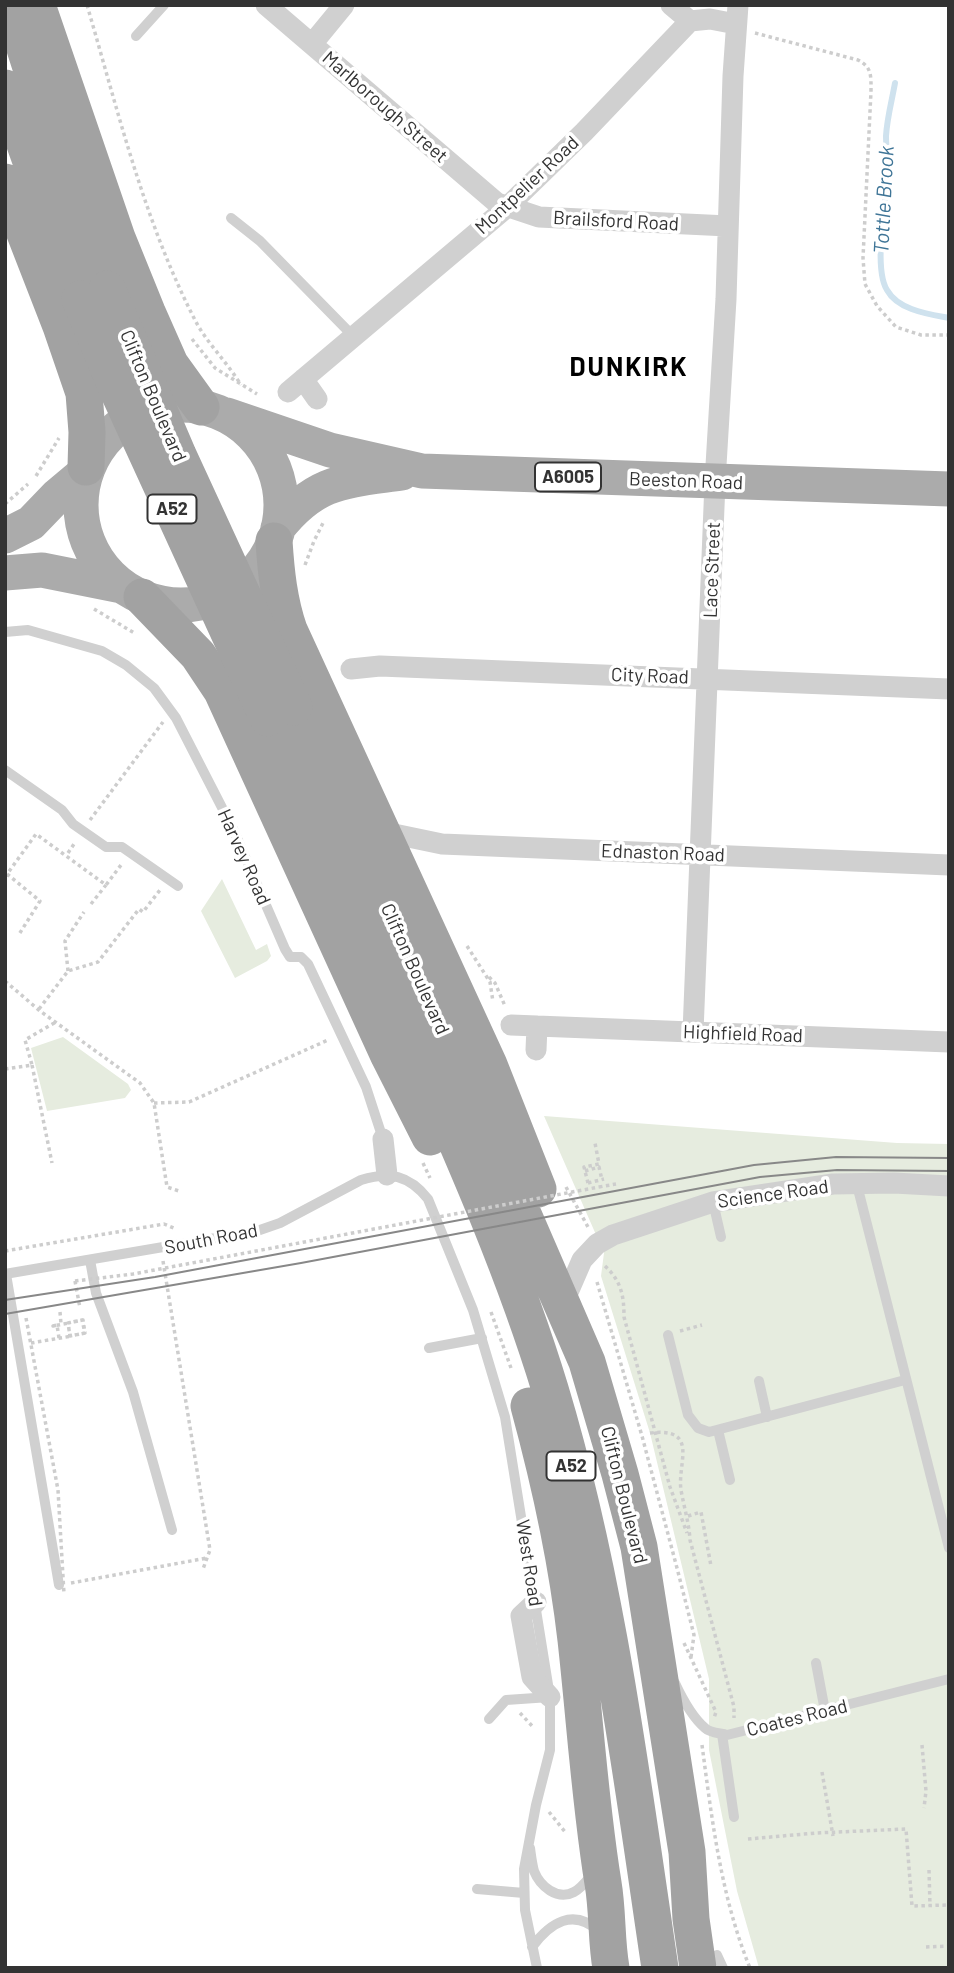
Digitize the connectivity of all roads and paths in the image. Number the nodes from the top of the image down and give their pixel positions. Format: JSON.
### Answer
{"nodes":[{"id":1,"x":11,"y":5,"type":"edge"},
{"id":2,"x":37,"y":5,"type":"edge"},
{"id":3,"x":87,"y":5,"type":"edge"},
{"id":4,"x":164,"y":5,"type":"edge"},
{"id":5,"x":265,"y":5,"type":"edge"},
{"id":6,"x":344,"y":5,"type":"edge"},
{"id":7,"x":671,"y":5,"type":"edge"},
{"id":8,"x":737,"y":20,"type":"edge"},
{"id":9,"x":690,"y":21,"type":"junction"},
{"id":10,"x":136,"y":36,"type":"dead end"},
{"id":11,"x":312,"y":44,"type":"junction"},
{"id":12,"x":5,"y":88,"type":"edge"},
{"id":13,"x":5,"y":182,"type":"edge"},
{"id":14,"x":506,"y":208,"type":"junction"},
{"id":15,"x":231,"y":218,"type":"dead end"},
{"id":16,"x":728,"y":226,"type":"junction"},
{"id":17,"x":93,"y":294,"type":"junction"},
{"id":18,"x":949,"y":335,"type":"edge"},
{"id":19,"x":354,"y":336,"type":"junction"},
{"id":20,"x":317,"y":399,"type":"dead end"},
{"id":21,"x":224,"y":403,"type":"junction"},
{"id":22,"x":58,"y":439,"type":"dead end"},
{"id":23,"x":84,"y":471,"type":"junction"},
{"id":24,"x":422,"y":471,"type":"junction"},
{"id":25,"x":715,"y":482,"type":"junction"},
{"id":26,"x":949,"y":489,"type":"edge"},
{"id":27,"x":5,"y":504,"type":"edge"},
{"id":28,"x":326,"y":517,"type":"dead end"},
{"id":29,"x":276,"y":534,"type":"junction"},
{"id":30,"x":5,"y":536,"type":"edge"},
{"id":31,"x":305,"y":566,"type":"dead end"},
{"id":32,"x":5,"y":573,"type":"edge"},
{"id":33,"x":132,"y":592,"type":"junction"},
{"id":34,"x":92,"y":608,"type":"dead end"},
{"id":35,"x":5,"y":632,"type":"edge"},
{"id":36,"x":144,"y":639,"type":"dead end"},
{"id":37,"x":351,"y":669,"type":"dead end"},
{"id":38,"x":708,"y":678,"type":"junction"},
{"id":39,"x":949,"y":689,"type":"edge"},
{"id":40,"x":281,"y":712,"type":"junction"},
{"id":41,"x":176,"y":718,"type":"junction"},
{"id":42,"x":5,"y":770,"type":"edge"},
{"id":43,"x":381,"y":826,"type":"junction"},
{"id":44,"x":82,"y":831,"type":"junction"},
{"id":45,"x":68,"y":853,"type":"dead end"},
{"id":46,"x":701,"y":854,"type":"junction"},
{"id":47,"x":124,"y":861,"type":"dead end"},
{"id":48,"x":949,"y":865,"type":"edge"},
{"id":49,"x":6,"y":876,"type":"edge"},
{"id":50,"x":155,"y":884,"type":"dead end"},
{"id":51,"x":106,"y":885,"type":"junction"},
{"id":52,"x":178,"y":886,"type":"dead end"},
{"id":53,"x":91,"y":904,"type":"dead end"},
{"id":54,"x":84,"y":912,"type":"dead end"},
{"id":55,"x":18,"y":936,"type":"dead end"},
{"id":56,"x":68,"y":971,"type":"junction"},
{"id":57,"x":484,"y":973,"type":"dead end"},
{"id":58,"x":5,"y":981,"type":"edge"},
{"id":59,"x":39,"y":1009,"type":"junction"},
{"id":60,"x":510,"y":1021,"type":"joint"},
{"id":61,"x":56,"y":1022,"type":"junction"},
{"id":62,"x":537,"y":1026,"type":"junction"},
{"id":63,"x":693,"y":1032,"type":"junction"},
{"id":64,"x":341,"y":1034,"type":"junction"},
{"id":65,"x":949,"y":1042,"type":"edge"},
{"id":66,"x":536,"y":1051,"type":"dead end"},
{"id":67,"x":32,"y":1065,"type":"junction"},
{"id":68,"x":5,"y":1069,"type":"edge"},
{"id":69,"x":154,"y":1103,"type":"junction"},
{"id":70,"x":383,"y":1139,"type":"joint"},
{"id":71,"x":596,"y":1143,"type":"dead end"},
{"id":72,"x":52,"y":1163,"type":"dead end"},
{"id":73,"x":444,"y":1164,"type":"junction"},
{"id":74,"x":396,"y":1177,"type":"junction"},
{"id":75,"x":603,"y":1177,"type":"junction"},
{"id":76,"x":588,"y":1183,"type":"junction"},
{"id":77,"x":616,"y":1184,"type":"dead end"},
{"id":78,"x":857,"y":1185,"type":"junction"},
{"id":79,"x":606,"y":1186,"type":"junction"},
{"id":80,"x":949,"y":1186,"type":"edge"},
{"id":81,"x":179,"y":1191,"type":"dead end"},
{"id":82,"x":713,"y":1202,"type":"junction"},
{"id":83,"x":184,"y":1233,"type":"dead end"},
{"id":84,"x":721,"y":1237,"type":"dead end"},
{"id":85,"x":161,"y":1248,"type":"junction"},
{"id":86,"x":5,"y":1251,"type":"edge"},
{"id":87,"x":600,"y":1251,"type":"junction"},
{"id":88,"x":90,"y":1260,"type":"junction"},
{"id":89,"x":5,"y":1274,"type":"edge"},
{"id":90,"x":515,"y":1287,"type":"junction"},
{"id":91,"x":569,"y":1290,"type":"junction"},
{"id":92,"x":80,"y":1308,"type":"dead end"},
{"id":93,"x":60,"y":1312,"type":"dead end"},
{"id":94,"x":26,"y":1318,"type":"dead end"},
{"id":95,"x":75,"y":1321,"type":"junction"},
{"id":96,"x":61,"y":1324,"type":"junction"},
{"id":97,"x":702,"y":1325,"type":"dead end"},
{"id":98,"x":691,"y":1328,"type":"dead end"},
{"id":99,"x":85,"y":1333,"type":"junction"},
{"id":100,"x":668,"y":1335,"type":"dead end"},
{"id":101,"x":59,"y":1338,"type":"junction"},
{"id":102,"x":482,"y":1338,"type":"junction"},
{"id":103,"x":19,"y":1346,"type":"junction"},
{"id":104,"x":429,"y":1348,"type":"dead end"},
{"id":105,"x":587,"y":1362,"type":"junction"},
{"id":106,"x":905,"y":1380,"type":"junction"},
{"id":107,"x":759,"y":1381,"type":"dead end"},
{"id":108,"x":767,"y":1417,"type":"junction"},
{"id":109,"x":718,"y":1430,"type":"junction"},
{"id":110,"x":657,"y":1432,"type":"junction"},
{"id":111,"x":650,"y":1433,"type":"dead end"},
{"id":112,"x":730,"y":1480,"type":"dead end"},
{"id":113,"x":943,"y":1503,"type":"edge"},
{"id":114,"x":688,"y":1516,"type":"junction"},
{"id":115,"x":172,"y":1530,"type":"dead end"},
{"id":116,"x":690,"y":1540,"type":"junction"},
{"id":117,"x":949,"y":1548,"type":"edge"},
{"id":118,"x":207,"y":1558,"type":"junction"},
{"id":119,"x":711,"y":1566,"type":"dead end"},
{"id":120,"x":203,"y":1569,"type":"dead end"},
{"id":121,"x":61,"y":1590,"type":"junction"},
{"id":122,"x":536,"y":1602,"type":"joint"},
{"id":123,"x":653,"y":1640,"type":"junction"},
{"id":124,"x":691,"y":1657,"type":"dead end"},
{"id":125,"x":816,"y":1663,"type":"dead end"},
{"id":126,"x":949,"y":1679,"type":"edge"},
{"id":127,"x":550,"y":1697,"type":"junction"},
{"id":128,"x":825,"y":1711,"type":"junction"},
{"id":129,"x":489,"y":1719,"type":"dead end"},
{"id":130,"x":712,"y":1721,"type":"dead end"},
{"id":131,"x":727,"y":1734,"type":"junction"},
{"id":132,"x":701,"y":1736,"type":"dead end"},
{"id":133,"x":922,"y":1745,"type":"dead end"},
{"id":134,"x":631,"y":1767,"type":"junction"},
{"id":135,"x":822,"y":1772,"type":"dead end"},
{"id":136,"x":924,"y":1808,"type":"dead end"},
{"id":137,"x":734,"y":1817,"type":"dead end"},
{"id":138,"x":833,"y":1836,"type":"dead end"},
{"id":139,"x":528,"y":1839,"type":"junction"},
{"id":140,"x":748,"y":1839,"type":"dead end"},
{"id":141,"x":599,"y":1862,"type":"junction"},
{"id":142,"x":929,"y":1870,"type":"dead end"},
{"id":143,"x":477,"y":1889,"type":"dead end"},
{"id":144,"x":524,"y":1894,"type":"junction"},
{"id":145,"x":949,"y":1905,"type":"edge"},
{"id":146,"x":930,"y":1906,"type":"junction"},
{"id":147,"x":949,"y":1946,"type":"edge"},
{"id":148,"x":926,"y":1947,"type":"dead end"},
{"id":149,"x":532,"y":1948,"type":"junction"},
{"id":150,"x":609,"y":1954,"type":"edge"},
{"id":151,"x":722,"y":1965,"type":"edge"},
{"id":152,"x":537,"y":1968,"type":"edge"},
{"id":153,"x":637,"y":1968,"type":"edge"},
{"id":154,"x":660,"y":1968,"type":"edge"}],
"edges":[{"from":1,"to":17,"type":"highway","name":"Clifton Boulevard","number":"A52"},
{"from":2,"to":21,"type":"highway"},
{"from":3,"to":21,"type":"path"},
{"from":4,"to":10,"type":"lane"},
{"from":5,"to":11,"type":"street","name":"Marlborough Street"},
{"from":6,"to":11,"type":"street"},
{"from":7,"to":9,"type":"street"},
{"from":8,"to":9,"type":"street"},
{"from":8,"to":16,"type":"street","name":"Lace Street"},
{"from":8,"to":18,"type":"path"},
{"from":9,"to":14,"type":"street","name":"Montpelier Road"},
{"from":11,"to":14,"type":"street","name":"Marlborough Street"},
{"from":12,"to":17,"type":"highway","name":"Clifton Boulevard","number":"A52"},
{"from":13,"to":23,"type":"highway"},
{"from":14,"to":16,"type":"street","name":"Brailsford Road"},
{"from":14,"to":19,"type":"street","name":"Montpelier Road"},
{"from":15,"to":19,"type":"lane"},
{"from":16,"to":25,"type":"street","name":"Lace Street"},
{"from":17,"to":40,"type":"highway","name":"Clifton Boulevard","number":"A52","bridge":true},
{"from":19,"to":20,"type":"street","name":"Montpelier Road"},
{"from":21,"to":23,"type":"main road","number":"A6005"},
{"from":21,"to":24,"type":"main road","number":"A6005"},
{"from":21,"to":29,"type":"main road","number":"A6005"},
{"from":22,"to":27,"type":"path"},
{"from":23,"to":30,"type":"main road"},
{"from":23,"to":33,"type":"main road"},
{"from":24,"to":25,"type":"main road","name":"Beeston Road","number":"A6005"},
{"from":24,"to":29,"type":"main road","number":"A6005"},
{"from":25,"to":26,"type":"main road","name":"Beeston Road","number":"A6005"},
{"from":25,"to":38,"type":"street","name":"Lace Street"},
{"from":28,"to":31,"type":"path"},
{"from":29,"to":33,"type":"main road","number":"A6005"},
{"from":29,"to":43,"type":"highway"},
{"from":32,"to":33,"type":"main road"},
{"from":33,"to":73,"type":"highway"},
{"from":34,"to":36,"type":"path"},
{"from":35,"to":41,"type":"lane","name":"Harvey Road"},
{"from":37,"to":38,"type":"street","name":"City Road"},
{"from":38,"to":39,"type":"street","name":"City Road"},
{"from":38,"to":46,"type":"street","name":"Lace Street"},
{"from":40,"to":90,"type":"highway","name":"Clifton Boulevard","number":"A52"},
{"from":40,"to":105,"type":"highway","name":"Clifton Boulevard","number":"A52"},
{"from":41,"to":44,"type":"path"},
{"from":41,"to":64,"type":"lane","name":"Harvey Road"},
{"from":42,"to":44,"type":"lane"},
{"from":43,"to":46,"type":"street","name":"Ednaston Road"},
{"from":43,"to":91,"type":"highway"},
{"from":44,"to":45,"type":"path"},
{"from":44,"to":52,"type":"lane"},
{"from":46,"to":48,"type":"street","name":"Ednaston Road"},
{"from":46,"to":63,"type":"street","name":"Lace Street"},
{"from":47,"to":51,"type":"path"},
{"from":49,"to":51,"type":"path"},
{"from":49,"to":55,"type":"path"},
{"from":50,"to":56,"type":"path"},
{"from":51,"to":53,"type":"path"},
{"from":54,"to":56,"type":"path"},
{"from":56,"to":59,"type":"path"},
{"from":57,"to":60,"type":"path"},
{"from":58,"to":59,"type":"path"},
{"from":59,"to":61,"type":"path"},
{"from":60,"to":62,"type":"street","name":"Highfield Road"},
{"from":61,"to":67,"type":"path"},
{"from":61,"to":69,"type":"path"},
{"from":62,"to":63,"type":"street","name":"Highfield Road"},
{"from":62,"to":66,"type":"street"},
{"from":63,"to":65,"type":"street","name":"Highfield Road"},
{"from":64,"to":69,"type":"path"},
{"from":64,"to":70,"type":"lane","name":"Harvey Road"},
{"from":67,"to":68,"type":"path"},
{"from":67,"to":72,"type":"path"},
{"from":69,"to":81,"type":"path"},
{"from":70,"to":74,"type":"street","name":"Harvey Road"},
{"from":71,"to":76,"type":"path"},
{"from":73,"to":90,"type":"highway"},
{"from":73,"to":141,"type":"highway"},
{"from":74,"to":85,"type":"lane","name":"South Road"},
{"from":74,"to":102,"type":"lane","name":"West Road"},
{"from":75,"to":76,"type":"path"},
{"from":75,"to":76,"type":"path"},
{"from":75,"to":79,"type":"path"},
{"from":77,"to":79,"type":"path"},
{"from":78,"to":80,"type":"street","name":"Science Road"},
{"from":78,"to":82,"type":"street","name":"Science Road"},
{"from":78,"to":106,"type":"lane"},
{"from":79,"to":92,"type":"path","bridge":true},
{"from":82,"to":84,"type":"lane"},
{"from":82,"to":87,"type":"street","name":"Science Road"},
{"from":83,"to":86,"type":"path"},
{"from":85,"to":88,"type":"lane","name":"South Road"},
{"from":85,"to":118,"type":"path"},
{"from":87,"to":91,"type":"street"},
{"from":87,"to":110,"type":"path"},
{"from":88,"to":89,"type":"lane","name":"South Road"},
{"from":88,"to":115,"type":"lane"},
{"from":89,"to":103,"type":"lane"},
{"from":90,"to":134,"type":"highway","name":"Clifton Boulevard","number":"A52"},
{"from":91,"to":105,"type":"highway"},
{"from":93,"to":96,"type":"path"},
{"from":94,"to":121,"type":"path","bridge":true},
{"from":95,"to":96,"type":"path"},
{"from":95,"to":99,"type":"path"},
{"from":95,"to":99,"type":"path"},
{"from":96,"to":101,"type":"path"},
{"from":97,"to":98,"type":"path"},
{"from":99,"to":101,"type":"path"},
{"from":100,"to":109,"type":"lane"},
{"from":101,"to":103,"type":"path"},
{"from":102,"to":104,"type":"lane"},
{"from":102,"to":122,"type":"lane","name":"West Road"},
{"from":103,"to":121,"type":"lane"},
{"from":105,"to":123,"type":"highway","name":"Clifton Boulevard","number":"A52"},
{"from":106,"to":108,"type":"lane"},
{"from":106,"to":113,"type":"lane"},
{"from":107,"to":108,"type":"lane"},
{"from":108,"to":109,"type":"lane"},
{"from":109,"to":112,"type":"lane"},
{"from":110,"to":111,"type":"path"},
{"from":110,"to":114,"type":"path"},
{"from":110,"to":116,"type":"path"},
{"from":113,"to":117,"type":"lane"},
{"from":114,"to":116,"type":"path"},
{"from":114,"to":119,"type":"path"},
{"from":116,"to":131,"type":"path"},
{"from":118,"to":120,"type":"path"},
{"from":118,"to":121,"type":"path"},
{"from":122,"to":127,"type":"street"},
{"from":123,"to":131,"type":"lane","name":"Coates Road"},
{"from":123,"to":151,"type":"highway","name":"Clifton Boulevard","number":"A52"},
{"from":124,"to":130,"type":"path"},
{"from":125,"to":128,"type":"lane"},
{"from":126,"to":128,"type":"lane","name":"Coates Road"},
{"from":127,"to":129,"type":"lane"},
{"from":127,"to":139,"type":"lane"},
{"from":128,"to":131,"type":"lane","name":"Coates Road"},
{"from":131,"to":137,"type":"lane"},
{"from":132,"to":151,"type":"path"},
{"from":133,"to":136,"type":"path"},
{"from":134,"to":153,"type":"highway","number":"A52"},
{"from":134,"to":154,"type":"highway","name":"Clifton Boulevard"},
{"from":135,"to":138,"type":"path","bridge":true},
{"from":139,"to":141,"type":"lane"},
{"from":139,"to":144,"type":"lane"},
{"from":140,"to":146,"type":"path"},
{"from":141,"to":150,"type":"highway"},
{"from":142,"to":146,"type":"path"},
{"from":143,"to":144,"type":"lane"},
{"from":144,"to":149,"type":"lane"},
{"from":145,"to":146,"type":"path"},
{"from":147,"to":148,"type":"path"},
{"from":149,"to":150,"type":"lane"},
{"from":149,"to":152,"type":"lane"}]}
